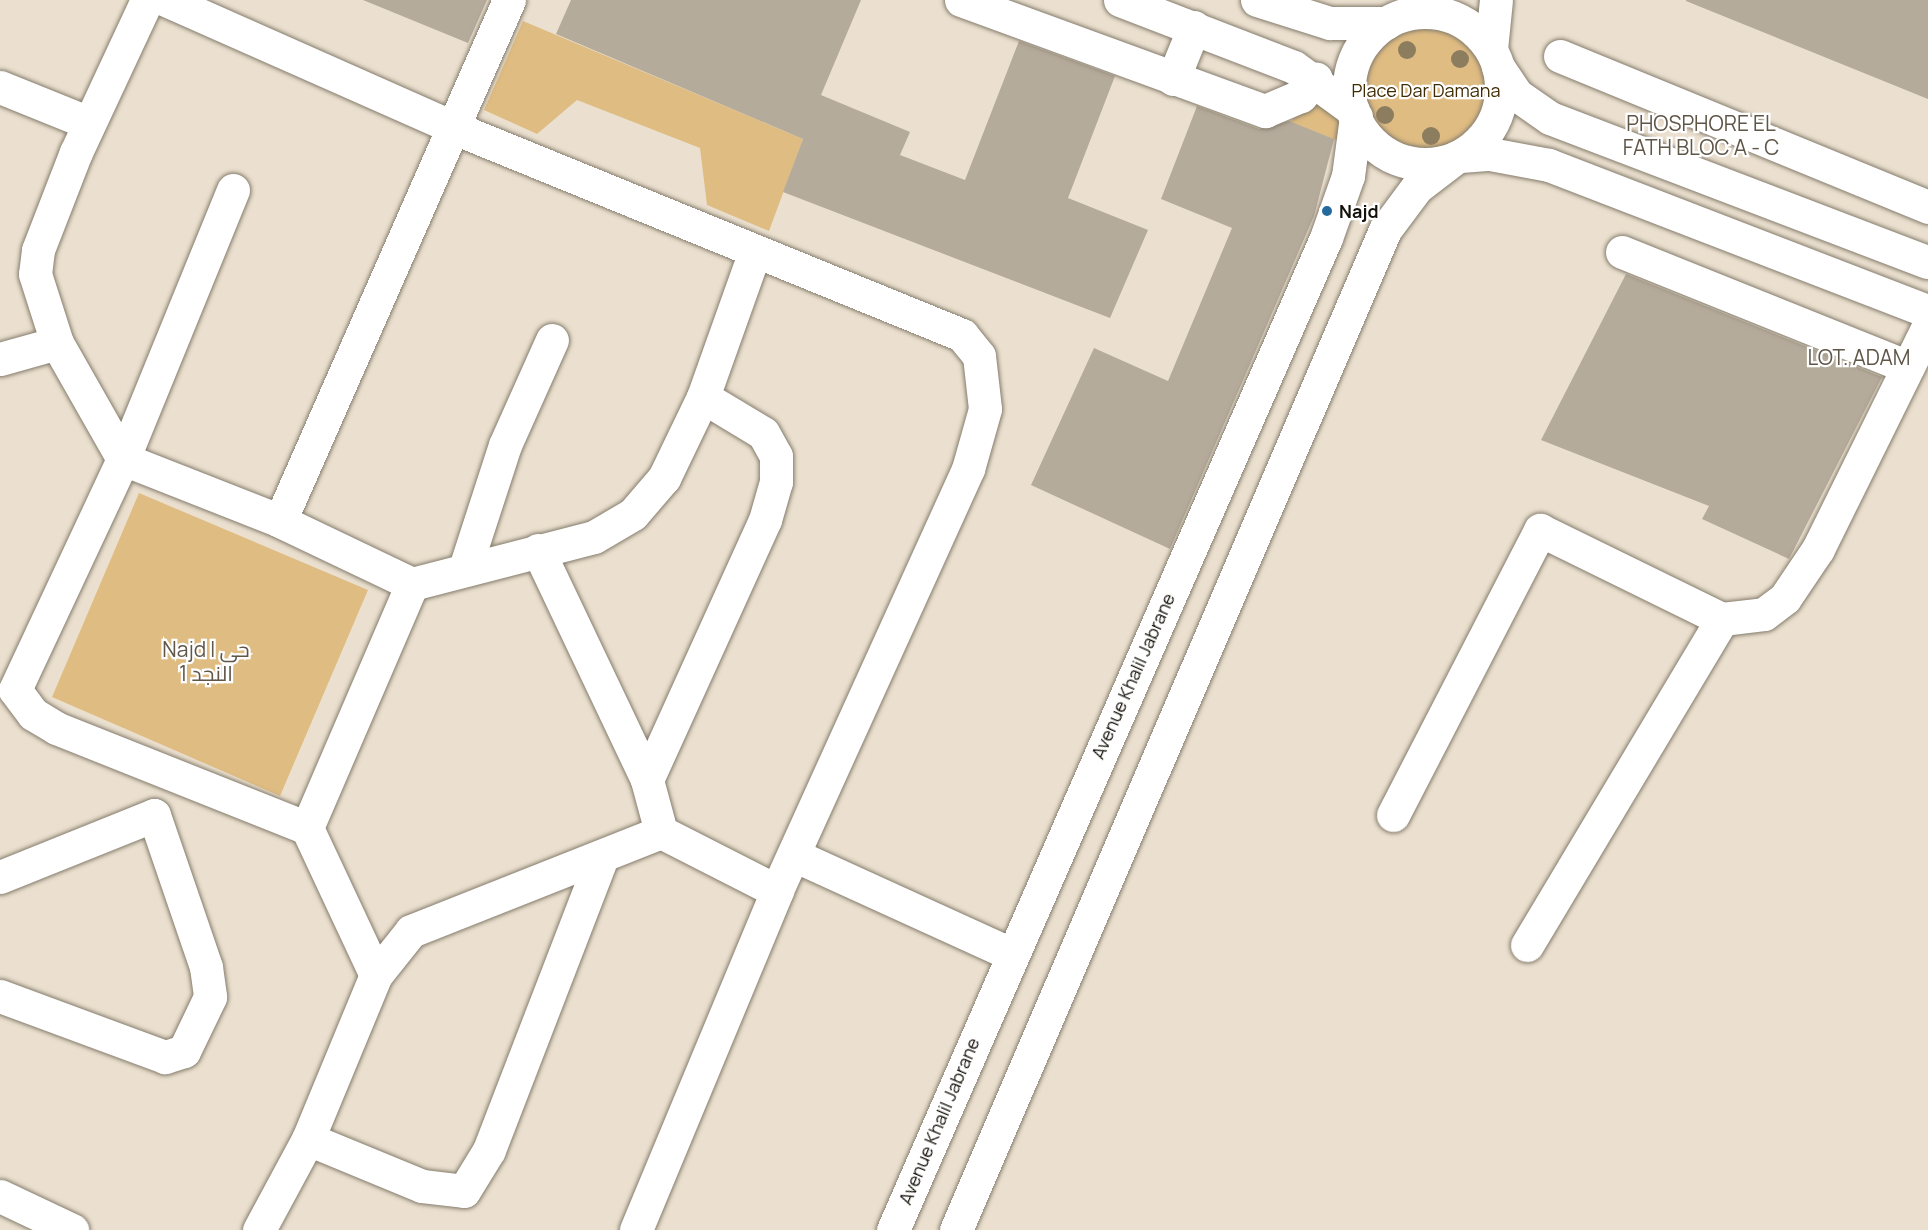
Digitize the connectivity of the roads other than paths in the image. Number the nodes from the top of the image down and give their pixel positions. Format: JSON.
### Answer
{"nodes":[{"id":1,"x":147,"y":0,"type":"edge"},
{"id":2,"x":166,"y":0,"type":"edge"},
{"id":3,"x":509,"y":0,"type":"edge"},
{"id":4,"x":961,"y":0,"type":"edge"},
{"id":5,"x":1120,"y":0,"type":"edge"},
{"id":6,"x":1257,"y":0,"type":"edge"},
{"id":7,"x":1496,"y":0,"type":"edge"},
{"id":8,"x":1328,"y":12,"type":"edge"},
{"id":9,"x":1400,"y":13,"type":"edge"},
{"id":10,"x":1194,"y":27,"type":"junction"},
{"id":11,"x":1560,"y":56,"type":"dead end"},
{"id":12,"x":1495,"y":58,"type":"junction"},
{"id":13,"x":1316,"y":78,"type":"junction"},
{"id":14,"x":1173,"y":79,"type":"junction"},
{"id":15,"x":0,"y":87,"type":"edge"},
{"id":16,"x":1354,"y":113,"type":"junction"},
{"id":17,"x":89,"y":123,"type":"junction"},
{"id":18,"x":452,"y":127,"type":"junction"},
{"id":19,"x":1457,"y":157,"type":"junction"},
{"id":20,"x":233,"y":190,"type":"dead end"},
{"id":21,"x":1928,"y":207,"type":"edge"},
{"id":22,"x":755,"y":251,"type":"junction"},
{"id":23,"x":1622,"y":252,"type":"dead end"},
{"id":24,"x":1928,"y":262,"type":"edge"},
{"id":25,"x":1928,"y":311,"type":"edge"},
{"id":26,"x":1928,"y":326,"type":"edge"},
{"id":27,"x":552,"y":340,"type":"dead end"},
{"id":28,"x":57,"y":343,"type":"junction"},
{"id":29,"x":0,"y":359,"type":"edge"},
{"id":30,"x":1908,"y":367,"type":"junction"},
{"id":31,"x":703,"y":397,"type":"junction"},
{"id":32,"x":123,"y":459,"type":"junction"},
{"id":33,"x":280,"y":521,"type":"junction"},
{"id":34,"x":538,"y":550,"type":"junction"},
{"id":35,"x":465,"y":568,"type":"junction"},
{"id":36,"x":412,"y":584,"type":"junction"},
{"id":37,"x":1722,"y":620,"type":"junction"},
{"id":38,"x":8,"y":692,"type":"edge"},
{"id":39,"x":162,"y":773,"type":"junction"},
{"id":40,"x":647,"y":780,"type":"junction"},
{"id":41,"x":154,"y":814,"type":"junction"},
{"id":42,"x":1393,"y":815,"type":"dead end"},
{"id":43,"x":307,"y":828,"type":"junction"},
{"id":44,"x":661,"y":832,"type":"junction"},
{"id":45,"x":794,"y":855,"type":"junction"},
{"id":46,"x":602,"y":857,"type":"junction"},
{"id":47,"x":0,"y":877,"type":"edge"},
{"id":48,"x":777,"y":891,"type":"junction"},
{"id":49,"x":1527,"y":945,"type":"dead end"},
{"id":50,"x":1011,"y":954,"type":"junction"},
{"id":51,"x":376,"y":975,"type":"junction"},
{"id":52,"x":0,"y":996,"type":"edge"},
{"id":53,"x":308,"y":1139,"type":"junction"},
{"id":54,"x":0,"y":1196,"type":"edge"},
{"id":55,"x":72,"y":1230,"type":"edge"},
{"id":56,"x":259,"y":1230,"type":"edge"},
{"id":57,"x":636,"y":1230,"type":"edge"},
{"id":58,"x":893,"y":1230,"type":"edge"},
{"id":59,"x":956,"y":1230,"type":"edge"}],
"edges":[{"from":1,"to":17,"type":"street"},
{"from":2,"to":18,"type":"street"},
{"from":3,"to":18,"type":"street"},
{"from":4,"to":14,"type":"street"},
{"from":5,"to":10,"type":"street"},
{"from":6,"to":8,"type":"street"},
{"from":7,"to":12,"type":"street"},
{"from":8,"to":9,"type":"street"},
{"from":9,"to":12,"type":"street"},
{"from":9,"to":16,"type":"street"},
{"from":10,"to":13,"type":"street"},
{"from":10,"to":14,"type":"street"},
{"from":11,"to":21,"type":"street"},
{"from":12,"to":19,"type":"street"},
{"from":12,"to":24,"type":"street"},
{"from":13,"to":14,"type":"street"},
{"from":13,"to":16,"type":"street"},
{"from":15,"to":17,"type":"street"},
{"from":16,"to":19,"type":"street"},
{"from":16,"to":50,"type":"street","name":"Avenue Khalil Jabrane"},
{"from":17,"to":28,"type":"street"},
{"from":18,"to":22,"type":"street"},
{"from":18,"to":33,"type":"street"},
{"from":19,"to":25,"type":"street"},
{"from":19,"to":59,"type":"street"},
{"from":20,"to":32,"type":"street"},
{"from":22,"to":31,"type":"street"},
{"from":22,"to":45,"type":"street"},
{"from":23,"to":30,"type":"street"},
{"from":26,"to":30,"type":"street"},
{"from":27,"to":35,"type":"street"},
{"from":28,"to":29,"type":"street"},
{"from":28,"to":32,"type":"street"},
{"from":30,"to":37,"type":"street"},
{"from":31,"to":34,"type":"street"},
{"from":31,"to":40,"type":"street"},
{"from":32,"to":33,"type":"street"},
{"from":32,"to":38,"type":"street"},
{"from":33,"to":36,"type":"street"},
{"from":34,"to":35,"type":"street"},
{"from":34,"to":40,"type":"street"},
{"from":35,"to":36,"type":"street"},
{"from":36,"to":43,"type":"street"},
{"from":37,"to":42,"type":"street"},
{"from":37,"to":49,"type":"street"},
{"from":38,"to":39,"type":"street"},
{"from":39,"to":41,"type":"street"},
{"from":39,"to":43,"type":"street"},
{"from":40,"to":44,"type":"street"},
{"from":41,"to":47,"type":"street"},
{"from":41,"to":52,"type":"street"},
{"from":43,"to":51,"type":"street"},
{"from":44,"to":46,"type":"street"},
{"from":44,"to":48,"type":"street"},
{"from":45,"to":48,"type":"street"},
{"from":45,"to":50,"type":"street"},
{"from":46,"to":51,"type":"street"},
{"from":46,"to":53,"type":"street"},
{"from":48,"to":57,"type":"street"},
{"from":50,"to":58,"type":"street","name":"Avenue Khalil Jabrane"},
{"from":51,"to":53,"type":"street"},
{"from":53,"to":56,"type":"street"},
{"from":54,"to":55,"type":"street"}]}
